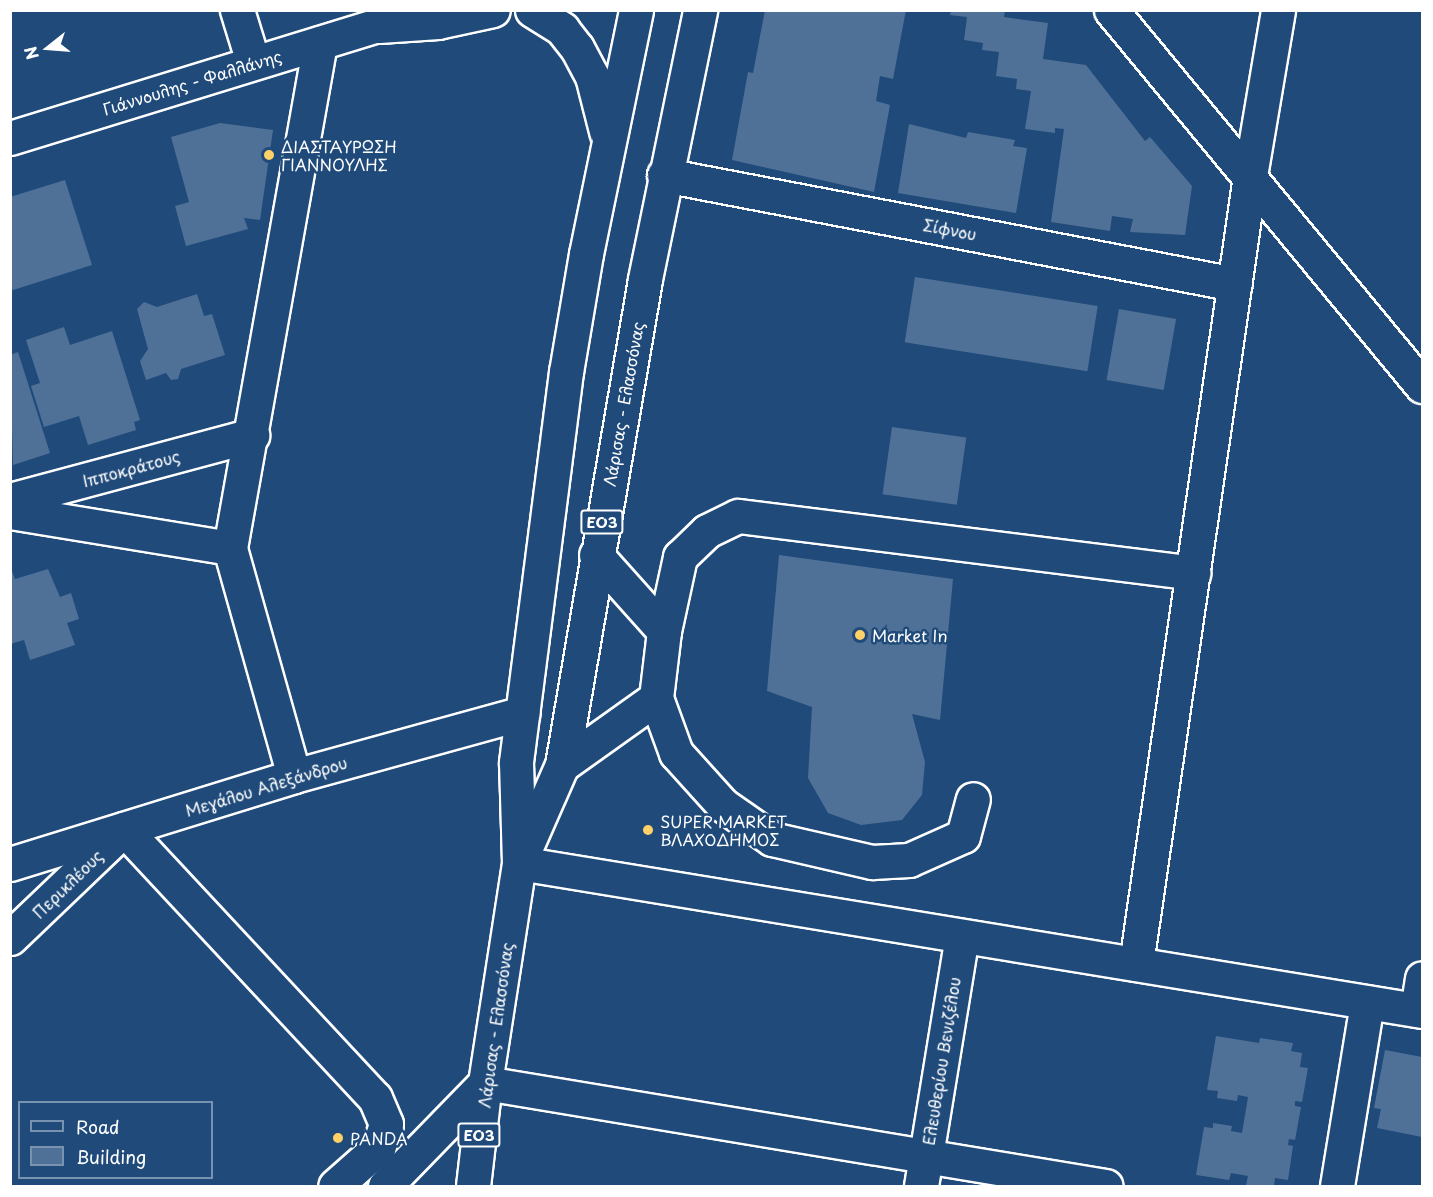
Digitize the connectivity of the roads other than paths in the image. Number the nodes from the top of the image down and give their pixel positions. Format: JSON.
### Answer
{"nodes":[{"id":1,"x":237,"y":10,"type":"edge"},
{"id":2,"x":405,"y":10,"type":"edge"},
{"id":3,"x":493,"y":10,"type":"edge"},
{"id":4,"x":532,"y":10,"type":"edge"},
{"id":5,"x":636,"y":10,"type":"edge"},
{"id":6,"x":700,"y":10,"type":"edge"},
{"id":7,"x":1111,"y":10,"type":"edge"},
{"id":8,"x":1278,"y":10,"type":"edge"},
{"id":9,"x":375,"y":26,"type":"junction"},
{"id":10,"x":320,"y":43,"type":"junction"},
{"id":11,"x":253,"y":62,"type":"junction"},
{"id":12,"x":10,"y":138,"type":"edge"},
{"id":13,"x":608,"y":139,"type":"junction"},
{"id":14,"x":664,"y":175,"type":"junction"},
{"id":15,"x":1250,"y":176,"type":"junction"},
{"id":16,"x":1235,"y":284,"type":"junction"},
{"id":17,"x":1422,"y":386,"type":"edge"},
{"id":18,"x":252,"y":435,"type":"junction"},
{"id":19,"x":10,"y":500,"type":"edge"},
{"id":20,"x":10,"y":512,"type":"edge"},
{"id":21,"x":230,"y":548,"type":"junction"},
{"id":22,"x":596,"y":555,"type":"junction"},
{"id":23,"x":1193,"y":573,"type":"junction"},
{"id":24,"x":664,"y":631,"type":"junction"},
{"id":25,"x":656,"y":699,"type":"junction"},
{"id":26,"x":522,"y":713,"type":"junction"},
{"id":27,"x":562,"y":765,"type":"junction"},
{"id":28,"x":294,"y":776,"type":"junction"},
{"id":29,"x":973,"y":799,"type":"dead end"},
{"id":30,"x":124,"y":829,"type":"junction"},
{"id":31,"x":519,"y":863,"type":"junction"},
{"id":32,"x":10,"y":864,"type":"edge"},
{"id":33,"x":962,"y":936,"type":"junction"},
{"id":34,"x":10,"y":938,"type":"edge"},
{"id":35,"x":1136,"y":964,"type":"junction"},
{"id":36,"x":1422,"y":978,"type":"edge"},
{"id":37,"x":1367,"y":1002,"type":"junction"},
{"id":38,"x":1420,"y":1010,"type":"edge"},
{"id":39,"x":485,"y":1083,"type":"junction"},
{"id":40,"x":924,"y":1172,"type":"edge"},
{"id":41,"x":335,"y":1186,"type":"edge"},
{"id":42,"x":386,"y":1186,"type":"edge"},
{"id":43,"x":474,"y":1186,"type":"edge"},
{"id":44,"x":1106,"y":1186,"type":"edge"},
{"id":45,"x":1337,"y":1186,"type":"edge"}],
"edges":[{"from":1,"to":11,"type":"main road"},
{"from":2,"to":9,"type":"main road","name":"Γιάννουλης - Φαλλάνης"},
{"from":3,"to":9,"type":"main road","name":"Γιάννουλης - Φαλλάνης"},
{"from":4,"to":13,"type":"main road"},
{"from":5,"to":13,"type":"main road","name":"Λάρισας - Ελασσόνας","number":"ΕΟ3"},
{"from":6,"to":14,"type":"main road","name":"Λάρισας - Ελασσόνας","number":"ΕΟ3"},
{"from":7,"to":15,"type":"main road"},
{"from":8,"to":15,"type":"main road"},
{"from":9,"to":10,"type":"main road","name":"Γιάννουλης - Φαλλάνης"},
{"from":10,"to":11,"type":"main road","name":"Γιάννουλης - Φαλλάνης"},
{"from":10,"to":18,"type":"main road"},
{"from":11,"to":12,"type":"main road","name":"Γιάννουλης - Φαλλάνης"},
{"from":13,"to":26,"type":"main road","name":"Λάρισας - Ελασσόνας","number":"ΕΟ3"},
{"from":14,"to":16,"type":"main road","name":"Σίφνου"},
{"from":14,"to":22,"type":"main road","name":"Λάρισας - Ελασσόνας","number":"ΕΟ3"},
{"from":15,"to":16,"type":"main road"},
{"from":15,"to":17,"type":"main road"},
{"from":16,"to":23,"type":"main road"},
{"from":18,"to":19,"type":"main road","name":"Ιπποκράτους"},
{"from":18,"to":21,"type":"main road"},
{"from":20,"to":21,"type":"main road"},
{"from":21,"to":28,"type":"main road"},
{"from":22,"to":24,"type":"main road"},
{"from":22,"to":27,"type":"main road","name":"Λάρισας - Ελασσόνας","number":"ΕΟ3"},
{"from":23,"to":24,"type":"main road"},
{"from":23,"to":35,"type":"main road"},
{"from":24,"to":25,"type":"main road"},
{"from":25,"to":27,"type":"main road"},
{"from":25,"to":29,"type":"main road"},
{"from":26,"to":28,"type":"main road","name":"Μεγάλου Αλεξάνδρου"},
{"from":26,"to":31,"type":"main road","name":"Λάρισας - Ελασσόνας","number":"ΕΟ3"},
{"from":27,"to":31,"type":"main road","name":"Λάρισας - Ελασσόνας","number":"ΕΟ3"},
{"from":28,"to":30,"type":"main road","name":"Μεγάλου Αλεξάνδρου"},
{"from":30,"to":32,"type":"main road","name":"Μεγάλου Αλεξάνδρου"},
{"from":30,"to":34,"type":"main road","name":"Περικλέους"},
{"from":30,"to":41,"type":"main road"},
{"from":31,"to":33,"type":"main road"},
{"from":31,"to":39,"type":"main road","name":"Λάρισας - Ελασσόνας","number":"ΕΟ3"},
{"from":33,"to":35,"type":"main road"},
{"from":33,"to":40,"type":"main road","name":"Ελευθερίου Βενιζέλου"},
{"from":35,"to":37,"type":"main road"},
{"from":36,"to":38,"type":"main road"},
{"from":37,"to":38,"type":"main road"},
{"from":37,"to":45,"type":"main road"},
{"from":39,"to":40,"type":"main road"},
{"from":39,"to":42,"type":"main road"},
{"from":39,"to":43,"type":"main road","name":"Λάρισας - Ελασσόνας","number":"ΕΟ3"},
{"from":40,"to":44,"type":"main road"}]}
